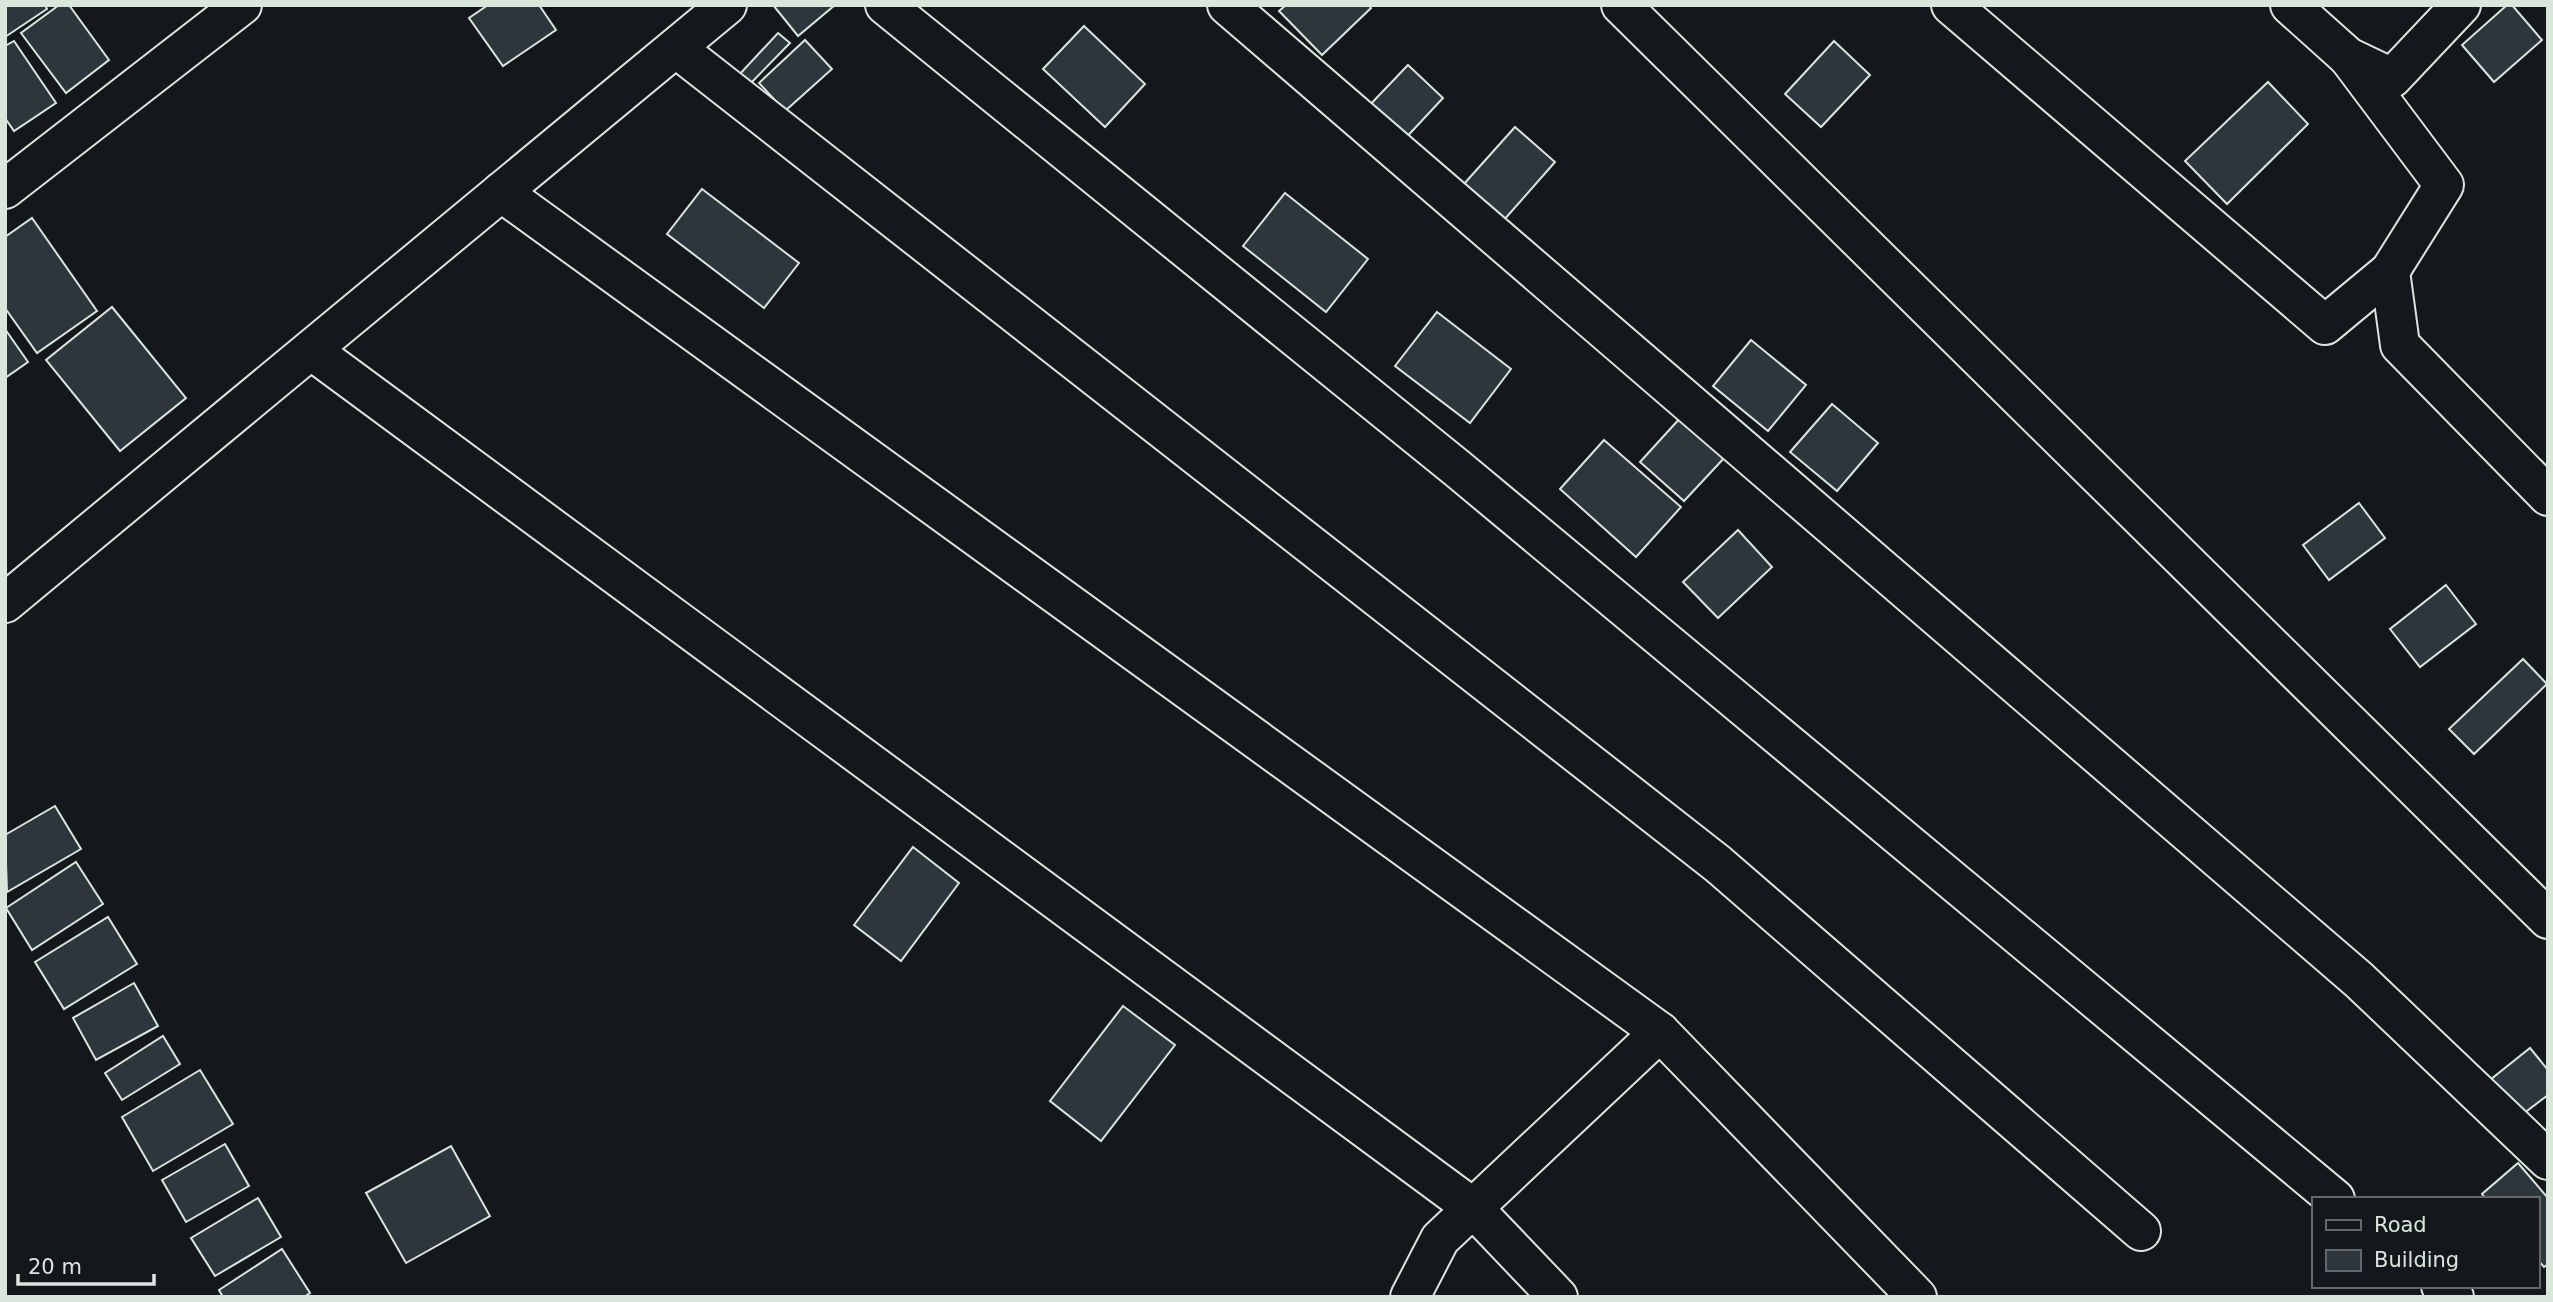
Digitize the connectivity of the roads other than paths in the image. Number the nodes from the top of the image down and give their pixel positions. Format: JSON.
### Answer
{"nodes":[{"id":1,"x":242,"y":5,"type":"edge"},
{"id":2,"x":726,"y":5,"type":"edge"},
{"id":3,"x":885,"y":5,"type":"edge"},
{"id":4,"x":1227,"y":5,"type":"edge"},
{"id":5,"x":1620,"y":5,"type":"edge"},
{"id":6,"x":1951,"y":5,"type":"edge"},
{"id":7,"x":2290,"y":5,"type":"edge"},
{"id":8,"x":2461,"y":5,"type":"edge"},
{"id":9,"x":676,"y":48,"type":"junction"},
{"id":10,"x":2348,"y":57,"type":"junction"},
{"id":11,"x":5,"y":190,"type":"edge"},
{"id":12,"x":500,"y":192,"type":"junction"},
{"id":13,"x":2390,"y":271,"type":"junction"},
{"id":14,"x":311,"y":350,"type":"junction"},
{"id":15,"x":2548,"y":496,"type":"edge"},
{"id":16,"x":5,"y":603,"type":"edge"},
{"id":17,"x":2548,"y":919,"type":"edge"},
{"id":18,"x":1660,"y":1032,"type":"junction"},
{"id":19,"x":2548,"y":1160,"type":"edge"},
{"id":20,"x":2333,"y":1197,"type":"edge"},
{"id":21,"x":1473,"y":1208,"type":"junction"},
{"id":22,"x":2141,"y":1231,"type":"dead end"},
{"id":23,"x":1410,"y":1297,"type":"edge"},
{"id":24,"x":1558,"y":1297,"type":"edge"},
{"id":25,"x":1917,"y":1297,"type":"edge"}],
"edges":[{"from":1,"to":11,"type":"street"},
{"from":2,"to":9,"type":"street"},
{"from":3,"to":20,"type":"street"},
{"from":4,"to":19,"type":"street"},
{"from":5,"to":17,"type":"street"},
{"from":6,"to":13,"type":"street"},
{"from":7,"to":10,"type":"street"},
{"from":8,"to":10,"type":"street"},
{"from":9,"to":12,"type":"street"},
{"from":9,"to":22,"type":"street"},
{"from":10,"to":13,"type":"street"},
{"from":12,"to":14,"type":"street"},
{"from":12,"to":18,"type":"street"},
{"from":13,"to":15,"type":"street"},
{"from":14,"to":16,"type":"street"},
{"from":14,"to":21,"type":"street"},
{"from":18,"to":21,"type":"street"},
{"from":18,"to":25,"type":"street"},
{"from":21,"to":23,"type":"street"},
{"from":21,"to":24,"type":"street"}]}
